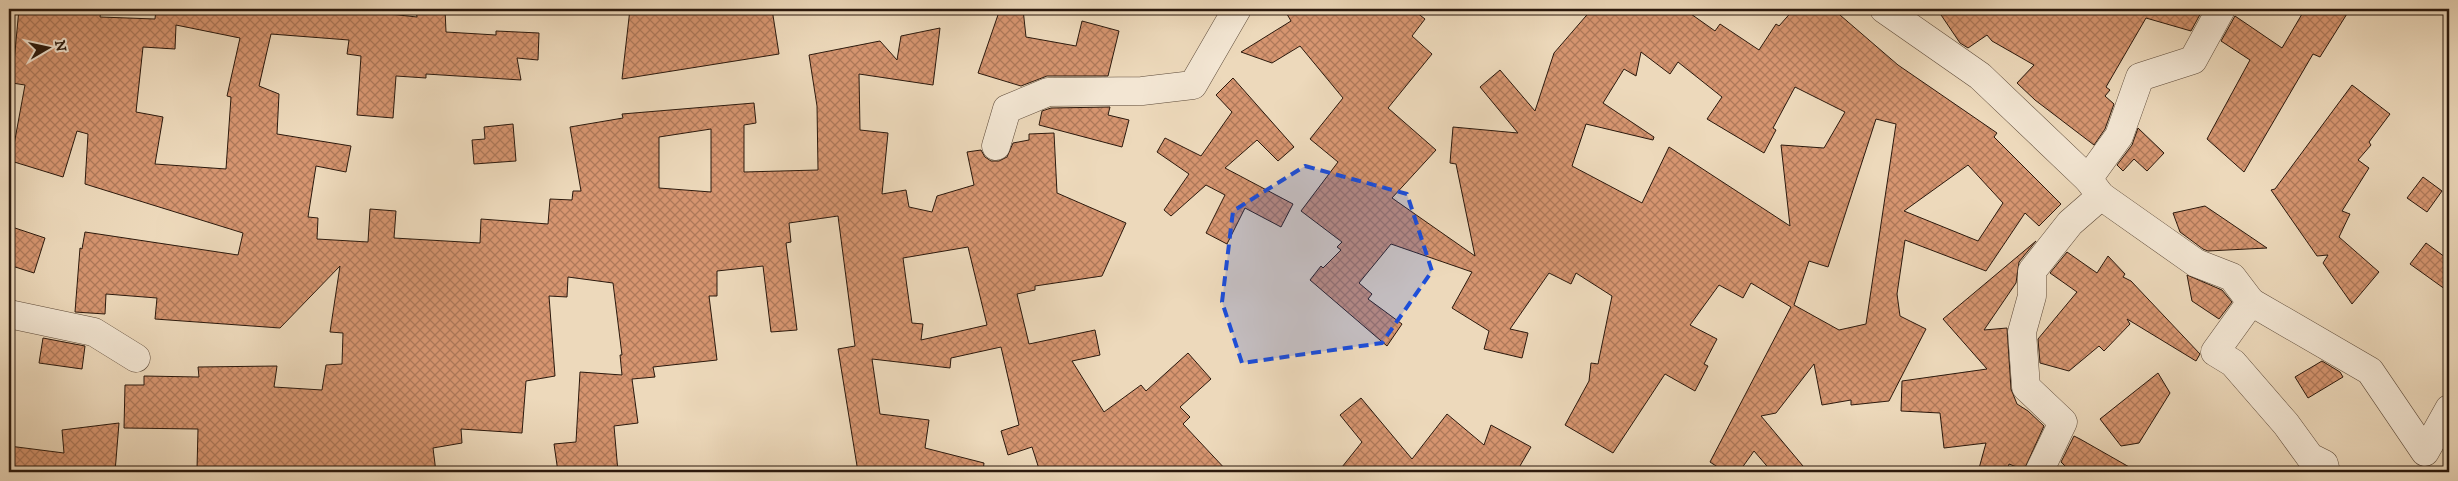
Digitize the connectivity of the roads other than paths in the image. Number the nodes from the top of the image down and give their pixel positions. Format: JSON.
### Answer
{"nodes":[{"id":1,"x":1237,"y":9,"type":"edge"},
{"id":2,"x":1884,"y":9,"type":"edge"},
{"id":3,"x":2221,"y":9,"type":"edge"},
{"id":4,"x":996,"y":146,"type":"dead end"},
{"id":5,"x":2094,"y":188,"type":"junction"},
{"id":6,"x":2251,"y":302,"type":"junction"},
{"id":7,"x":9,"y":314,"type":"edge"},
{"id":8,"x":136,"y":358,"type":"dead end"},
{"id":9,"x":2449,"y":409,"type":"edge"},
{"id":10,"x":2039,"y":472,"type":"edge"},
{"id":11,"x":2326,"y":472,"type":"edge"}],
"edges":[{"from":1,"to":4,"type":"street"},
{"from":2,"to":5,"type":"street"},
{"from":3,"to":5,"type":"street"},
{"from":5,"to":6,"type":"street"},
{"from":5,"to":10,"type":"street"},
{"from":6,"to":9,"type":"street"},
{"from":6,"to":11,"type":"street"},
{"from":7,"to":8,"type":"street"}]}
